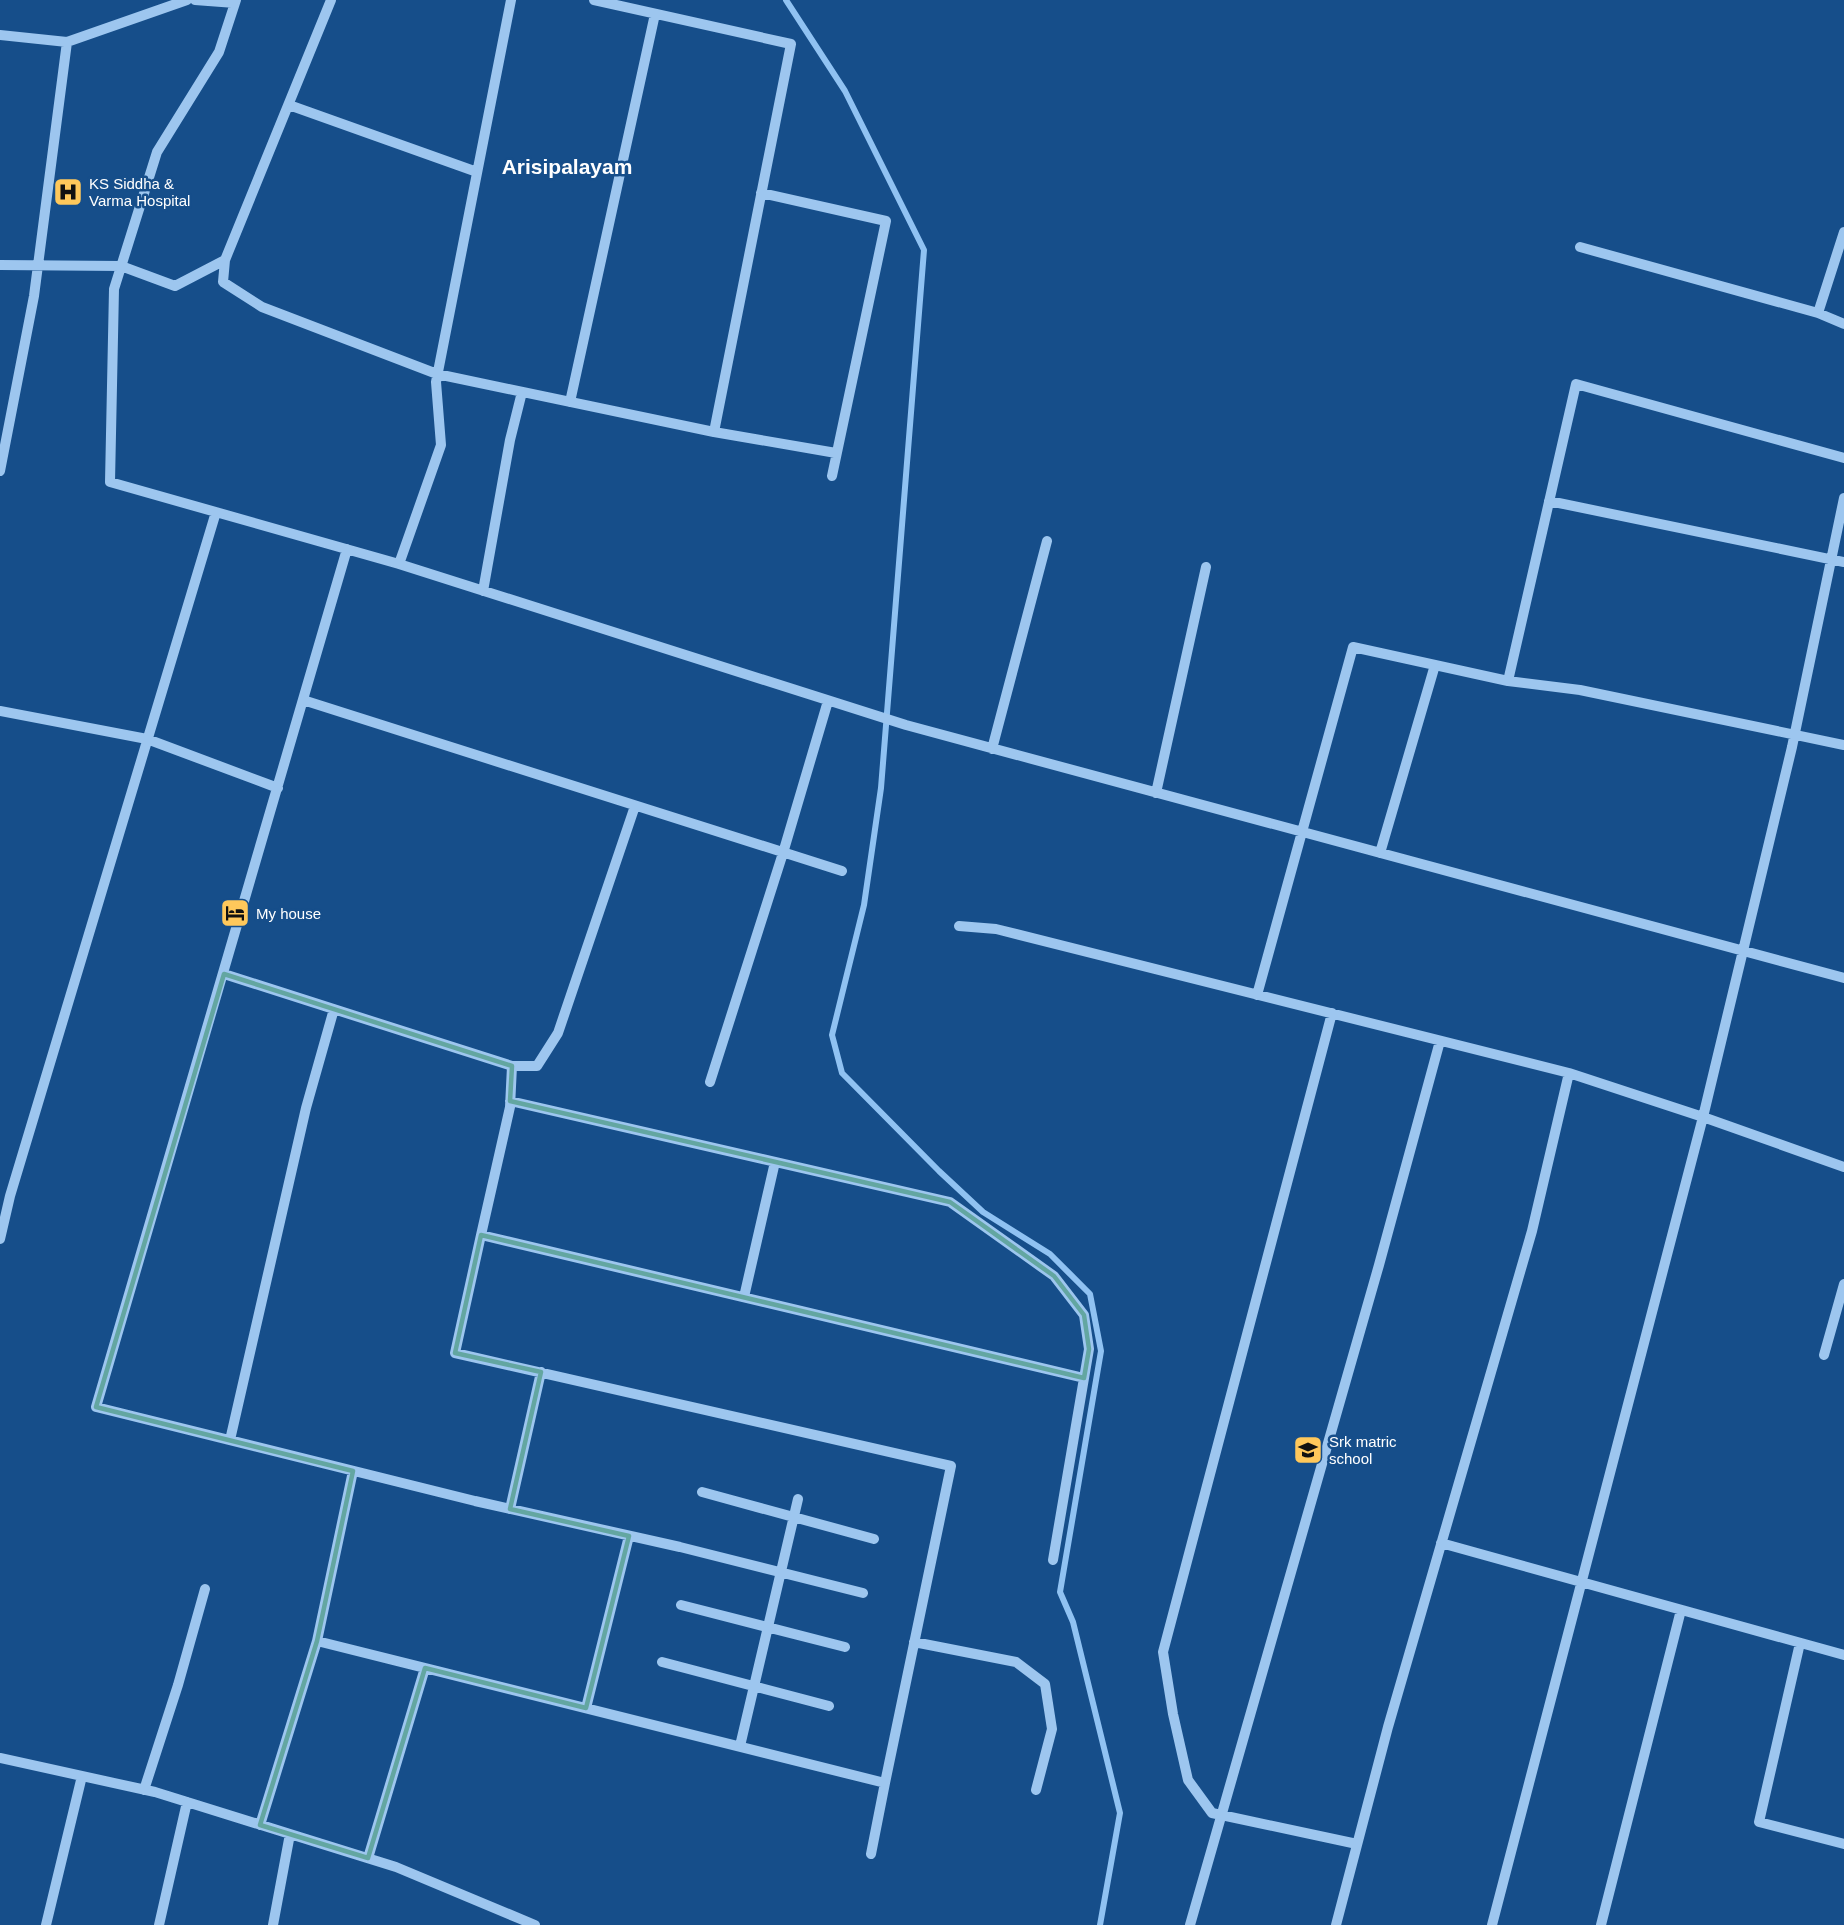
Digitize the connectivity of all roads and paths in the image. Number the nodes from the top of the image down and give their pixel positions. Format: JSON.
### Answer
{"nodes":[{"id":1,"x":187,"y":0,"type":"edge"},
{"id":2,"x":195,"y":0,"type":"edge"},
{"id":3,"x":332,"y":0,"type":"edge"},
{"id":4,"x":511,"y":0,"type":"edge"},
{"id":5,"x":594,"y":0,"type":"edge"},
{"id":6,"x":235,"y":2,"type":"edge"},
{"id":7,"x":656,"y":14,"type":"junction"},
{"id":8,"x":0,"y":35,"type":"edge"},
{"id":9,"x":67,"y":42,"type":"junction"},
{"id":10,"x":289,"y":105,"type":"junction"},
{"id":11,"x":477,"y":172,"type":"junction"},
{"id":12,"x":761,"y":193,"type":"junction"},
{"id":13,"x":1844,"y":232,"type":"edge"},
{"id":14,"x":1580,"y":247,"type":"dead end"},
{"id":15,"x":225,"y":260,"type":"junction"},
{"id":16,"x":0,"y":265,"type":"edge"},
{"id":17,"x":38,"y":265,"type":"junction"},
{"id":18,"x":121,"y":266,"type":"junction"},
{"id":19,"x":1818,"y":313,"type":"junction"},
{"id":20,"x":1844,"y":324,"type":"edge"},
{"id":21,"x":437,"y":374,"type":"junction"},
{"id":22,"x":522,"y":392,"type":"junction"},
{"id":23,"x":570,"y":402,"type":"junction"},
{"id":24,"x":714,"y":432,"type":"junction"},
{"id":25,"x":836,"y":453,"type":"junction"},
{"id":26,"x":1844,"y":458,"type":"edge"},
{"id":27,"x":0,"y":471,"type":"edge"},
{"id":28,"x":832,"y":476,"type":"dead end"},
{"id":29,"x":1844,"y":498,"type":"edge"},
{"id":30,"x":1549,"y":501,"type":"junction"},
{"id":31,"x":216,"y":512,"type":"junction"},
{"id":32,"x":1047,"y":542,"type":"dead end"},
{"id":33,"x":347,"y":549,"type":"junction"},
{"id":34,"x":1830,"y":559,"type":"junction"},
{"id":35,"x":1844,"y":562,"type":"edge"},
{"id":36,"x":399,"y":564,"type":"junction"},
{"id":37,"x":1206,"y":567,"type":"dead end"},
{"id":38,"x":483,"y":591,"type":"junction"},
{"id":39,"x":1435,"y":665,"type":"junction"},
{"id":40,"x":1508,"y":681,"type":"junction"},
{"id":41,"x":303,"y":700,"type":"junction"},
{"id":42,"x":828,"y":700,"type":"junction"},
{"id":43,"x":0,"y":711,"type":"edge"},
{"id":44,"x":1795,"y":733,"type":"junction"},
{"id":45,"x":147,"y":740,"type":"junction"},
{"id":46,"x":1844,"y":745,"type":"edge"},
{"id":47,"x":992,"y":749,"type":"junction"},
{"id":48,"x":278,"y":788,"type":"junction"},
{"id":49,"x":1156,"y":793,"type":"junction"},
{"id":50,"x":635,"y":806,"type":"junction"},
{"id":51,"x":1302,"y":832,"type":"junction"},
{"id":52,"x":783,"y":853,"type":"junction"},
{"id":53,"x":1380,"y":853,"type":"junction"},
{"id":54,"x":842,"y":871,"type":"dead end"},
{"id":55,"x":959,"y":926,"type":"dead end"},
{"id":56,"x":1743,"y":951,"type":"junction"},
{"id":57,"x":224,"y":974,"type":"junction"},
{"id":58,"x":1844,"y":978,"type":"edge"},
{"id":59,"x":1257,"y":995,"type":"junction"},
{"id":60,"x":333,"y":1009,"type":"junction"},
{"id":61,"x":1332,"y":1013,"type":"junction"},
{"id":62,"x":1440,"y":1041,"type":"junction"},
{"id":63,"x":512,"y":1066,"type":"junction"},
{"id":64,"x":1569,"y":1073,"type":"junction"},
{"id":65,"x":710,"y":1082,"type":"dead end"},
{"id":66,"x":510,"y":1101,"type":"junction"},
{"id":67,"x":1703,"y":1117,"type":"junction"},
{"id":68,"x":776,"y":1162,"type":"junction"},
{"id":69,"x":1844,"y":1167,"type":"edge"},
{"id":70,"x":481,"y":1235,"type":"junction"},
{"id":71,"x":0,"y":1239,"type":"edge"},
{"id":72,"x":1844,"y":1284,"type":"edge"},
{"id":73,"x":744,"y":1297,"type":"junction"},
{"id":74,"x":1824,"y":1355,"type":"dead end"},
{"id":75,"x":541,"y":1372,"type":"junction"},
{"id":76,"x":1084,"y":1378,"type":"junction"},
{"id":77,"x":230,"y":1440,"type":"junction"},
{"id":78,"x":353,"y":1471,"type":"junction"},
{"id":79,"x":702,"y":1492,"type":"dead end"},
{"id":80,"x":798,"y":1499,"type":"dead end"},
{"id":81,"x":510,"y":1509,"type":"junction"},
{"id":82,"x":794,"y":1518,"type":"junction"},
{"id":83,"x":629,"y":1536,"type":"junction"},
{"id":84,"x":874,"y":1539,"type":"dead end"},
{"id":85,"x":1441,"y":1543,"type":"junction"},
{"id":86,"x":1053,"y":1560,"type":"dead end"},
{"id":87,"x":781,"y":1573,"type":"junction"},
{"id":88,"x":1581,"y":1582,"type":"junction"},
{"id":89,"x":205,"y":1589,"type":"dead end"},
{"id":90,"x":863,"y":1593,"type":"dead end"},
{"id":91,"x":681,"y":1605,"type":"dead end"},
{"id":92,"x":1681,"y":1610,"type":"junction"},
{"id":93,"x":768,"y":1628,"type":"junction"},
{"id":94,"x":317,"y":1641,"type":"junction"},
{"id":95,"x":914,"y":1642,"type":"junction"},
{"id":96,"x":1800,"y":1643,"type":"junction"},
{"id":97,"x":845,"y":1647,"type":"dead end"},
{"id":98,"x":1844,"y":1655,"type":"edge"},
{"id":99,"x":662,"y":1662,"type":"dead end"},
{"id":100,"x":425,"y":1668,"type":"junction"},
{"id":101,"x":754,"y":1687,"type":"junction"},
{"id":102,"x":829,"y":1706,"type":"dead end"},
{"id":103,"x":586,"y":1708,"type":"junction"},
{"id":104,"x":740,"y":1746,"type":"junction"},
{"id":105,"x":0,"y":1758,"type":"edge"},
{"id":106,"x":82,"y":1776,"type":"junction"},
{"id":107,"x":885,"y":1783,"type":"junction"},
{"id":108,"x":144,"y":1790,"type":"junction"},
{"id":109,"x":1036,"y":1790,"type":"dead end"},
{"id":110,"x":188,"y":1802,"type":"junction"},
{"id":111,"x":1220,"y":1815,"type":"junction"},
{"id":112,"x":260,"y":1825,"type":"junction"},
{"id":113,"x":290,"y":1834,"type":"junction"},
{"id":114,"x":1357,"y":1844,"type":"junction"},
{"id":115,"x":1844,"y":1844,"type":"edge"},
{"id":116,"x":871,"y":1854,"type":"dead end"},
{"id":117,"x":368,"y":1858,"type":"junction"},
{"id":118,"x":46,"y":1925,"type":"edge"},
{"id":119,"x":159,"y":1925,"type":"edge"},
{"id":120,"x":273,"y":1925,"type":"edge"},
{"id":121,"x":536,"y":1925,"type":"edge"},
{"id":122,"x":1190,"y":1925,"type":"edge"},
{"id":123,"x":1336,"y":1925,"type":"edge"},
{"id":124,"x":1492,"y":1925,"type":"edge"},
{"id":125,"x":1601,"y":1925,"type":"edge"}],
"edges":[{"from":1,"to":9,"type":"street"},
{"from":2,"to":6,"type":"street"},
{"from":3,"to":10,"type":"street"},
{"from":4,"to":11,"type":"street"},
{"from":5,"to":7,"type":"street"},
{"from":6,"to":18,"type":"street"},
{"from":7,"to":12,"type":"street"},
{"from":7,"to":23,"type":"street"},
{"from":8,"to":9,"type":"street"},
{"from":9,"to":17,"type":"street"},
{"from":10,"to":11,"type":"street"},
{"from":10,"to":15,"type":"street"},
{"from":11,"to":21,"type":"street"},
{"from":12,"to":24,"type":"street"},
{"from":12,"to":25,"type":"street"},
{"from":13,"to":19,"type":"street"},
{"from":14,"to":19,"type":"street"},
{"from":15,"to":18,"type":"street"},
{"from":15,"to":21,"type":"street"},
{"from":16,"to":17,"type":"street"},
{"from":17,"to":18,"type":"street"},
{"from":17,"to":27,"type":"street"},
{"from":18,"to":31,"type":"street"},
{"from":19,"to":20,"type":"street"},
{"from":21,"to":22,"type":"street"},
{"from":21,"to":36,"type":"street"},
{"from":22,"to":23,"type":"street"},
{"from":22,"to":38,"type":"street"},
{"from":23,"to":24,"type":"street"},
{"from":24,"to":25,"type":"street"},
{"from":25,"to":28,"type":"street"},
{"from":26,"to":30,"type":"street"},
{"from":29,"to":34,"type":"street"},
{"from":30,"to":34,"type":"street"},
{"from":30,"to":40,"type":"street"},
{"from":31,"to":33,"type":"street"},
{"from":31,"to":45,"type":"street"},
{"from":32,"to":47,"type":"street"},
{"from":33,"to":36,"type":"street"},
{"from":33,"to":41,"type":"street"},
{"from":34,"to":35,"type":"street"},
{"from":34,"to":44,"type":"street"},
{"from":36,"to":38,"type":"street"},
{"from":37,"to":49,"type":"street"},
{"from":38,"to":42,"type":"street"},
{"from":39,"to":40,"type":"street"},
{"from":39,"to":51,"type":"street"},
{"from":39,"to":53,"type":"street"},
{"from":40,"to":44,"type":"street"},
{"from":41,"to":48,"type":"street"},
{"from":41,"to":50,"type":"street"},
{"from":42,"to":47,"type":"street"},
{"from":42,"to":52,"type":"street"},
{"from":43,"to":45,"type":"street"},
{"from":44,"to":46,"type":"street"},
{"from":44,"to":56,"type":"street"},
{"from":45,"to":48,"type":"street"},
{"from":45,"to":71,"type":"street"},
{"from":47,"to":49,"type":"street"},
{"from":48,"to":57,"type":"street"},
{"from":49,"to":51,"type":"street"},
{"from":50,"to":52,"type":"street"},
{"from":50,"to":63,"type":"street"},
{"from":51,"to":53,"type":"street"},
{"from":51,"to":59,"type":"street"},
{"from":52,"to":54,"type":"street"},
{"from":52,"to":65,"type":"street"},
{"from":53,"to":56,"type":"street"},
{"from":55,"to":59,"type":"street"},
{"from":56,"to":58,"type":"street"},
{"from":56,"to":67,"type":"street"},
{"from":57,"to":60,"type":"street"},
{"from":57,"to":77,"type":"street"},
{"from":59,"to":61,"type":"street"},
{"from":60,"to":63,"type":"street"},
{"from":60,"to":77,"type":"street"},
{"from":61,"to":62,"type":"street"},
{"from":61,"to":111,"type":"street"},
{"from":62,"to":64,"type":"street"},
{"from":62,"to":111,"type":"street"},
{"from":63,"to":66,"type":"street"},
{"from":64,"to":67,"type":"street"},
{"from":64,"to":85,"type":"street"},
{"from":66,"to":68,"type":"street"},
{"from":66,"to":70,"type":"street"},
{"from":67,"to":69,"type":"street"},
{"from":67,"to":88,"type":"street"},
{"from":68,"to":73,"type":"street"},
{"from":68,"to":76,"type":"street"},
{"from":70,"to":73,"type":"street"},
{"from":70,"to":75,"type":"street"},
{"from":72,"to":74,"type":"street"},
{"from":73,"to":76,"type":"street"},
{"from":75,"to":81,"type":"street"},
{"from":75,"to":95,"type":"street"},
{"from":76,"to":86,"type":"street"},
{"from":77,"to":78,"type":"street"},
{"from":78,"to":81,"type":"street"},
{"from":78,"to":94,"type":"street"},
{"from":79,"to":82,"type":"street"},
{"from":80,"to":82,"type":"street"},
{"from":81,"to":83,"type":"street"},
{"from":82,"to":84,"type":"street"},
{"from":82,"to":87,"type":"street"},
{"from":83,"to":87,"type":"street"},
{"from":83,"to":103,"type":"street"},
{"from":85,"to":88,"type":"street"},
{"from":85,"to":114,"type":"street"},
{"from":87,"to":90,"type":"street"},
{"from":87,"to":93,"type":"street"},
{"from":88,"to":92,"type":"street"},
{"from":88,"to":124,"type":"street"},
{"from":89,"to":108,"type":"street"},
{"from":91,"to":93,"type":"street"},
{"from":92,"to":96,"type":"street"},
{"from":92,"to":125,"type":"street"},
{"from":93,"to":97,"type":"street"},
{"from":93,"to":101,"type":"street"},
{"from":94,"to":100,"type":"street"},
{"from":94,"to":112,"type":"street"},
{"from":95,"to":107,"type":"street"},
{"from":95,"to":109,"type":"street"},
{"from":96,"to":98,"type":"street"},
{"from":96,"to":115,"type":"street"},
{"from":99,"to":101,"type":"street"},
{"from":100,"to":103,"type":"street"},
{"from":100,"to":117,"type":"street"},
{"from":101,"to":102,"type":"street"},
{"from":101,"to":104,"type":"street"},
{"from":103,"to":104,"type":"street"},
{"from":104,"to":107,"type":"street"},
{"from":105,"to":106,"type":"street"},
{"from":106,"to":108,"type":"street"},
{"from":106,"to":118,"type":"street"},
{"from":107,"to":116,"type":"street"},
{"from":108,"to":110,"type":"street"},
{"from":110,"to":112,"type":"street"},
{"from":110,"to":119,"type":"street"},
{"from":111,"to":114,"type":"street"},
{"from":111,"to":122,"type":"street"},
{"from":112,"to":113,"type":"street"},
{"from":113,"to":117,"type":"street"},
{"from":113,"to":120,"type":"street"},
{"from":114,"to":123,"type":"street"},
{"from":117,"to":121,"type":"street"}]}
